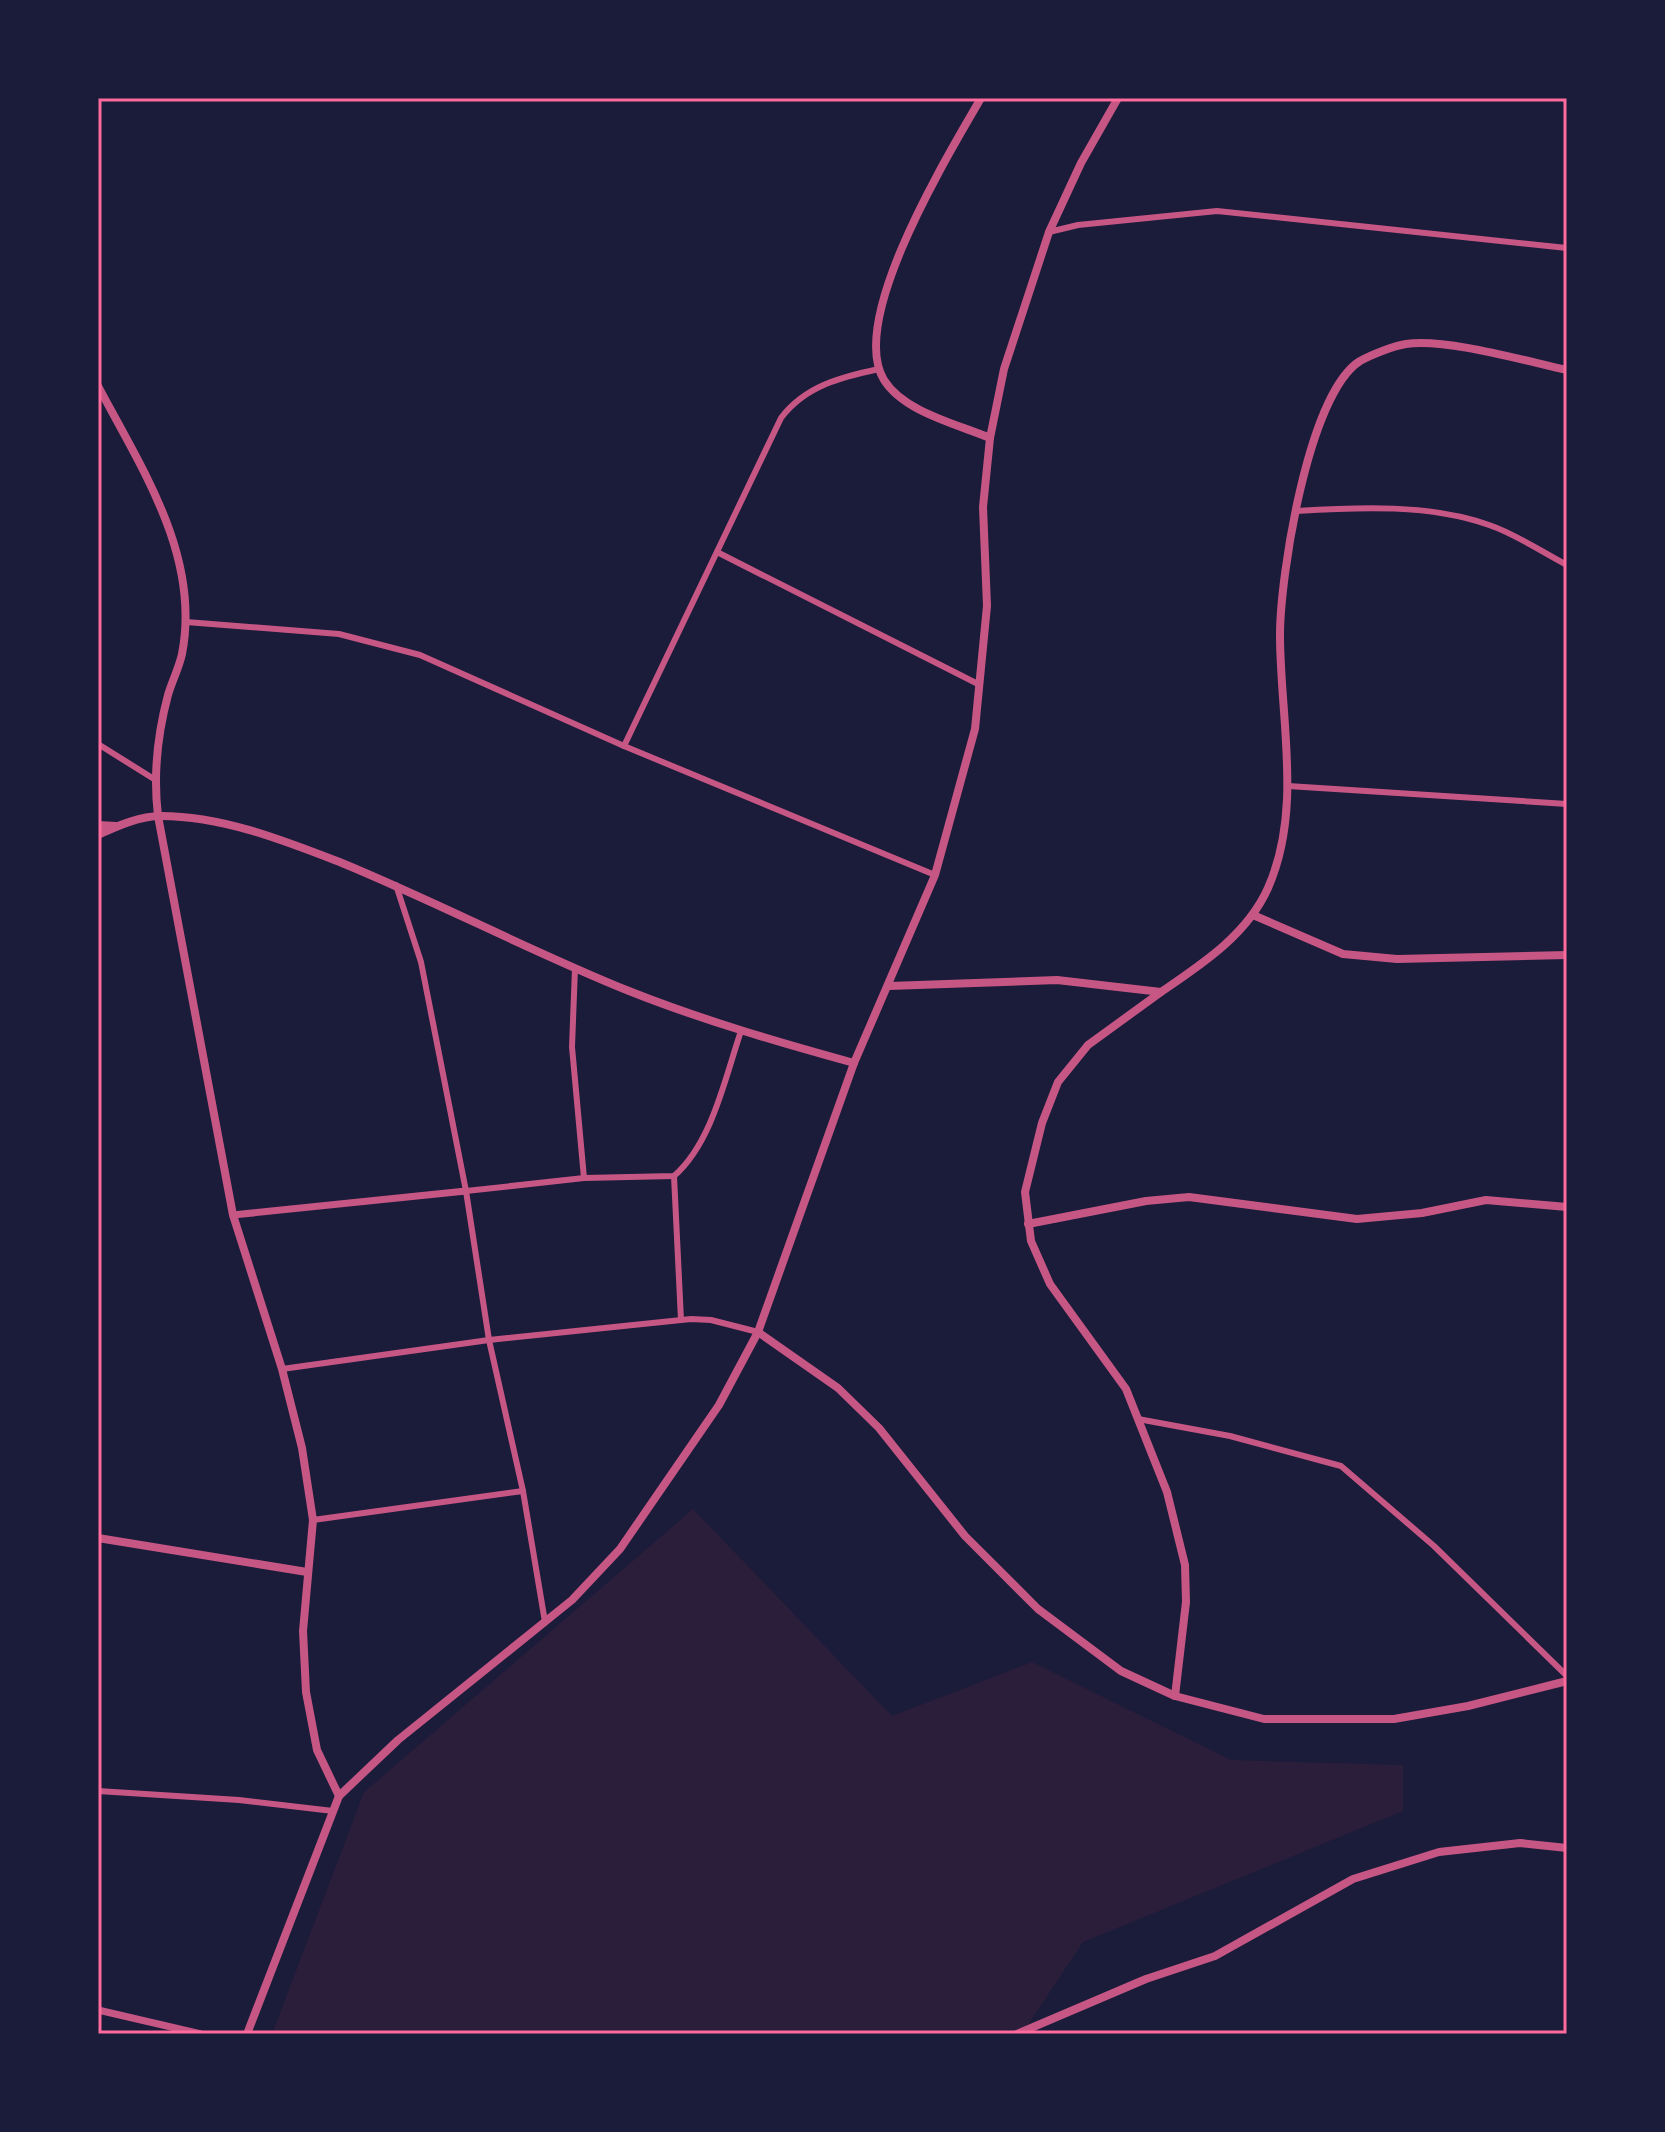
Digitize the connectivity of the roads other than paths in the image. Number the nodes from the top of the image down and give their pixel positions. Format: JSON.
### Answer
{"nodes":[{"id":1,"x":981,"y":98,"type":"edge"},
{"id":2,"x":1118,"y":98,"type":"edge"},
{"id":3,"x":1049,"y":232,"type":"junction"},
{"id":4,"x":1567,"y":248,"type":"edge"},
{"id":5,"x":879,"y":369,"type":"junction"},
{"id":6,"x":1567,"y":370,"type":"edge"},
{"id":7,"x":98,"y":386,"type":"edge"},
{"id":8,"x":990,"y":438,"type":"junction"},
{"id":9,"x":1297,"y":511,"type":"junction"},
{"id":10,"x":717,"y":552,"type":"junction"},
{"id":11,"x":1567,"y":565,"type":"edge"},
{"id":12,"x":186,"y":622,"type":"junction"},
{"id":13,"x":978,"y":684,"type":"junction"},
{"id":14,"x":98,"y":744,"type":"edge"},
{"id":15,"x":624,"y":746,"type":"junction"},
{"id":16,"x":154,"y":779,"type":"junction"},
{"id":17,"x":1288,"y":786,"type":"junction"},
{"id":18,"x":1567,"y":804,"type":"edge"},
{"id":19,"x":158,"y":816,"type":"junction"},
{"id":20,"x":98,"y":825,"type":"edge"},
{"id":21,"x":117,"y":826,"type":"junction"},
{"id":22,"x":98,"y":835,"type":"edge"},
{"id":23,"x":935,"y":875,"type":"junction"},
{"id":24,"x":396,"y":885,"type":"junction"},
{"id":25,"x":1253,"y":915,"type":"junction"},
{"id":26,"x":1567,"y":955,"type":"edge"},
{"id":27,"x":575,"y":968,"type":"junction"},
{"id":28,"x":889,"y":986,"type":"junction"},
{"id":29,"x":1161,"y":992,"type":"junction"},
{"id":30,"x":741,"y":1031,"type":"junction"},
{"id":31,"x":854,"y":1063,"type":"junction"},
{"id":32,"x":674,"y":1176,"type":"junction"},
{"id":33,"x":584,"y":1178,"type":"junction"},
{"id":34,"x":466,"y":1191,"type":"junction"},
{"id":35,"x":1567,"y":1207,"type":"edge"},
{"id":36,"x":233,"y":1215,"type":"junction"},
{"id":37,"x":1028,"y":1224,"type":"junction"},
{"id":38,"x":681,"y":1320,"type":"junction"},
{"id":39,"x":758,"y":1332,"type":"junction"},
{"id":40,"x":489,"y":1340,"type":"junction"},
{"id":41,"x":282,"y":1369,"type":"junction"},
{"id":42,"x":1138,"y":1419,"type":"junction"},
{"id":43,"x":523,"y":1491,"type":"junction"},
{"id":44,"x":313,"y":1520,"type":"junction"},
{"id":45,"x":98,"y":1538,"type":"edge"},
{"id":46,"x":307,"y":1572,"type":"junction"},
{"id":47,"x":545,"y":1622,"type":"junction"},
{"id":48,"x":1567,"y":1678,"type":"edge"},
{"id":49,"x":1175,"y":1696,"type":"junction"},
{"id":50,"x":98,"y":1791,"type":"edge"},
{"id":51,"x":339,"y":1796,"type":"junction"},
{"id":52,"x":333,"y":1811,"type":"junction"},
{"id":53,"x":1567,"y":1848,"type":"edge"},
{"id":54,"x":98,"y":2010,"type":"edge"},
{"id":55,"x":201,"y":2034,"type":"edge"},
{"id":56,"x":247,"y":2034,"type":"edge"},
{"id":57,"x":1017,"y":2034,"type":"edge"}],
"edges":[{"from":1,"to":5,"type":"street"},
{"from":2,"to":3,"type":"street"},
{"from":3,"to":4,"type":"lane"},
{"from":3,"to":8,"type":"street"},
{"from":5,"to":8,"type":"street"},
{"from":5,"to":10,"type":"lane"},
{"from":6,"to":9,"type":"street"},
{"from":7,"to":12,"type":"street"},
{"from":8,"to":13,"type":"street"},
{"from":9,"to":11,"type":"lane"},
{"from":9,"to":17,"type":"street"},
{"from":10,"to":13,"type":"lane"},
{"from":10,"to":15,"type":"lane"},
{"from":12,"to":15,"type":"lane"},
{"from":12,"to":16,"type":"street"},
{"from":13,"to":23,"type":"street"},
{"from":14,"to":16,"type":"lane"},
{"from":15,"to":23,"type":"lane"},
{"from":16,"to":19,"type":"street"},
{"from":17,"to":18,"type":"lane"},
{"from":17,"to":25,"type":"street"},
{"from":19,"to":21,"type":"street"},
{"from":19,"to":24,"type":"street"},
{"from":19,"to":36,"type":"street"},
{"from":20,"to":21,"type":"street"},
{"from":21,"to":22,"type":"street"},
{"from":23,"to":28,"type":"street"},
{"from":24,"to":27,"type":"street"},
{"from":24,"to":34,"type":"lane"},
{"from":25,"to":26,"type":"street"},
{"from":25,"to":29,"type":"street"},
{"from":27,"to":30,"type":"street"},
{"from":27,"to":33,"type":"lane"},
{"from":28,"to":29,"type":"street"},
{"from":28,"to":31,"type":"street"},
{"from":29,"to":37,"type":"street"},
{"from":30,"to":31,"type":"street"},
{"from":30,"to":32,"type":"lane"},
{"from":31,"to":39,"type":"street"},
{"from":32,"to":33,"type":"lane"},
{"from":32,"to":38,"type":"lane"},
{"from":33,"to":34,"type":"lane"},
{"from":34,"to":36,"type":"street"},
{"from":34,"to":40,"type":"lane"},
{"from":35,"to":37,"type":"street"},
{"from":36,"to":41,"type":"street"},
{"from":37,"to":42,"type":"street"},
{"from":38,"to":39,"type":"lane"},
{"from":38,"to":40,"type":"lane"},
{"from":39,"to":47,"type":"street"},
{"from":39,"to":49,"type":"street"},
{"from":40,"to":41,"type":"lane"},
{"from":40,"to":43,"type":"lane"},
{"from":41,"to":44,"type":"street"},
{"from":42,"to":48,"type":"lane"},
{"from":42,"to":49,"type":"street"},
{"from":43,"to":44,"type":"lane"},
{"from":43,"to":47,"type":"lane"},
{"from":44,"to":46,"type":"street"},
{"from":45,"to":46,"type":"street"},
{"from":46,"to":51,"type":"street"},
{"from":47,"to":51,"type":"street"},
{"from":48,"to":49,"type":"street"},
{"from":50,"to":52,"type":"lane"},
{"from":51,"to":52,"type":"street"},
{"from":52,"to":56,"type":"street"},
{"from":53,"to":57,"type":"street"},
{"from":54,"to":55,"type":"street"}]}
